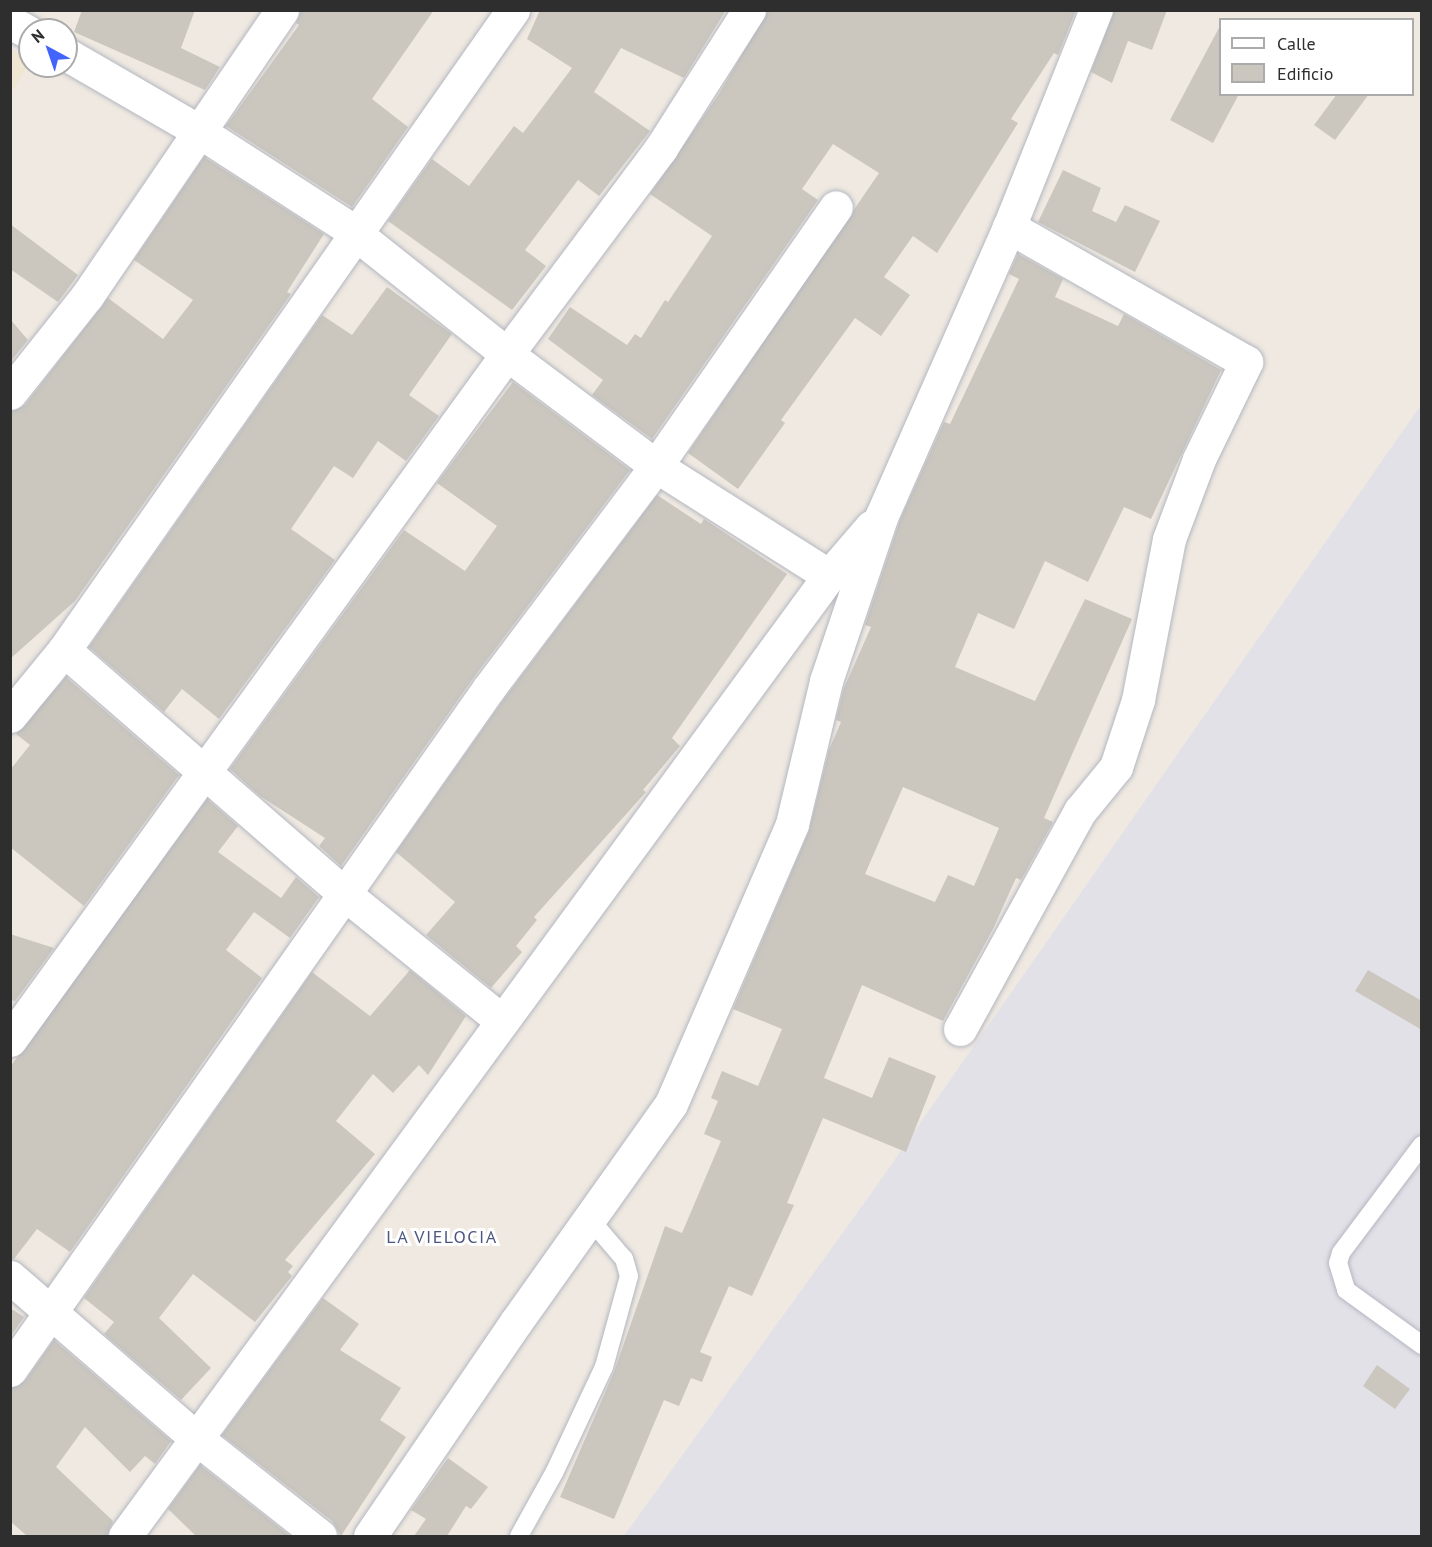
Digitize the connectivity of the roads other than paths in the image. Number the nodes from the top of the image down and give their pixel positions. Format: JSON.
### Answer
{"nodes":[{"id":1,"x":282,"y":10,"type":"edge"},
{"id":2,"x":513,"y":10,"type":"edge"},
{"id":3,"x":749,"y":10,"type":"edge"},
{"id":4,"x":1096,"y":10,"type":"edge"},
{"id":5,"x":78,"y":61,"type":"edge"},
{"id":6,"x":197,"y":130,"type":"junction"},
{"id":7,"x":836,"y":207,"type":"dead end"},
{"id":8,"x":1009,"y":227,"type":"junction"},
{"id":9,"x":356,"y":234,"type":"junction"},
{"id":10,"x":507,"y":354,"type":"junction"},
{"id":11,"x":10,"y":393,"type":"edge"},
{"id":12,"x":656,"y":466,"type":"junction"},
{"id":13,"x":882,"y":515,"type":"junction"},
{"id":14,"x":829,"y":576,"type":"junction"},
{"id":15,"x":64,"y":650,"type":"junction"},
{"id":16,"x":10,"y":716,"type":"edge"},
{"id":17,"x":207,"y":771,"type":"junction"},
{"id":18,"x":346,"y":895,"type":"junction"},
{"id":19,"x":501,"y":1020,"type":"junction"},
{"id":20,"x":960,"y":1029,"type":"dead end"},
{"id":21,"x":10,"y":1040,"type":"edge"},
{"id":22,"x":1422,"y":1145,"type":"edge"},
{"id":23,"x":589,"y":1218,"type":"junction"},
{"id":24,"x":10,"y":1277,"type":"edge"},
{"id":25,"x":51,"y":1309,"type":"junction"},
{"id":26,"x":1422,"y":1346,"type":"edge"},
{"id":27,"x":10,"y":1370,"type":"edge"},
{"id":28,"x":196,"y":1438,"type":"junction"},
{"id":29,"x":126,"y":1536,"type":"edge"},
{"id":30,"x":320,"y":1536,"type":"edge"},
{"id":31,"x":370,"y":1536,"type":"edge"},
{"id":32,"x":519,"y":1536,"type":"edge"}],
"edges":[{"from":1,"to":6,"type":"street"},
{"from":2,"to":9,"type":"street"},
{"from":3,"to":10,"type":"street"},
{"from":4,"to":8,"type":"street"},
{"from":5,"to":6,"type":"street"},
{"from":6,"to":9,"type":"street"},
{"from":6,"to":11,"type":"street"},
{"from":7,"to":12,"type":"street"},
{"from":8,"to":13,"type":"street"},
{"from":8,"to":20,"type":"street"},
{"from":9,"to":10,"type":"street"},
{"from":9,"to":15,"type":"street"},
{"from":10,"to":12,"type":"street"},
{"from":10,"to":17,"type":"street"},
{"from":12,"to":14,"type":"street"},
{"from":12,"to":18,"type":"street"},
{"from":13,"to":14,"type":"street"},
{"from":13,"to":23,"type":"street"},
{"from":14,"to":19,"type":"street"},
{"from":15,"to":16,"type":"street"},
{"from":15,"to":17,"type":"street"},
{"from":17,"to":18,"type":"street"},
{"from":17,"to":21,"type":"street"},
{"from":18,"to":19,"type":"street"},
{"from":18,"to":25,"type":"street"},
{"from":19,"to":28,"type":"street"},
{"from":22,"to":26,"type":"lane"},
{"from":23,"to":31,"type":"street"},
{"from":23,"to":32,"type":"lane"},
{"from":24,"to":25,"type":"street"},
{"from":25,"to":27,"type":"street"},
{"from":25,"to":28,"type":"street"},
{"from":28,"to":29,"type":"street"},
{"from":28,"to":30,"type":"street"}]}
